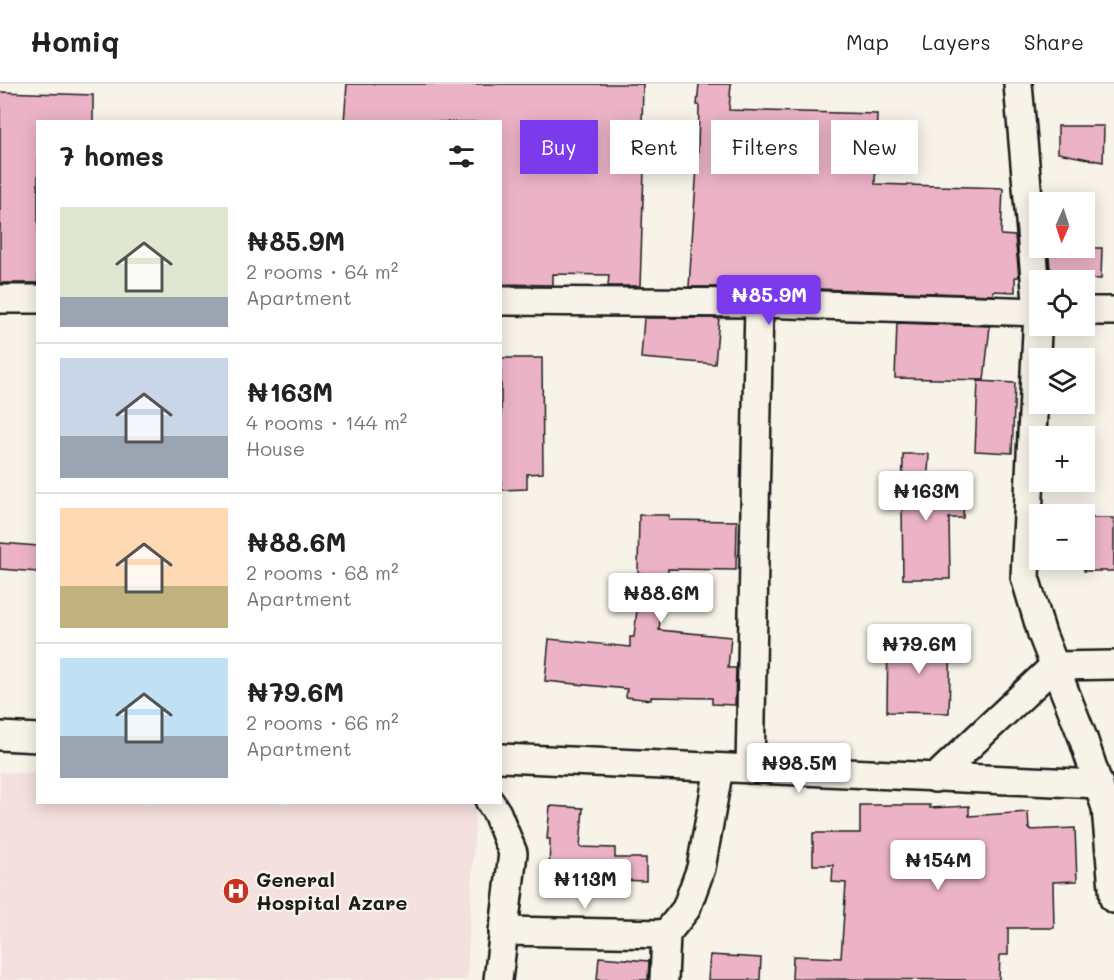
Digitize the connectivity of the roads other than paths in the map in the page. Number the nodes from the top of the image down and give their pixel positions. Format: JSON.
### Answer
{"nodes":[{"id":1,"x":1018,"y":84,"type":"edge"},
{"id":2,"x":1035,"y":270,"type":"edge"},
{"id":3,"x":0,"y":299,"type":"edge"},
{"id":4,"x":36,"y":299,"type":"edge"},
{"id":5,"x":502,"y":301,"type":"edge"},
{"id":6,"x":759,"y":303,"type":"junction"},
{"id":7,"x":1114,"y":310,"type":"edge"},
{"id":8,"x":1095,"y":311,"type":"edge"},
{"id":9,"x":1029,"y":312,"type":"edge"},
{"id":10,"x":1038,"y":336,"type":"edge"},
{"id":11,"x":1114,"y":665,"type":"edge"},
{"id":12,"x":1054,"y":666,"type":"junction"},
{"id":13,"x":0,"y":736,"type":"edge"},
{"id":14,"x":36,"y":738,"type":"edge"},
{"id":15,"x":502,"y":758,"type":"edge"},
{"id":16,"x":719,"y":768,"type":"junction"},
{"id":17,"x":750,"y":769,"type":"junction"},
{"id":18,"x":935,"y":778,"type":"junction"},
{"id":19,"x":1099,"y":784,"type":"junction"},
{"id":20,"x":491,"y":804,"type":"edge"},
{"id":21,"x":1111,"y":841,"type":"edge"},
{"id":22,"x":1114,"y":900,"type":"edge"},
{"id":23,"x":502,"y":931,"type":"junction"},
{"id":24,"x":666,"y":934,"type":"junction"},
{"id":25,"x":498,"y":980,"type":"edge"},
{"id":26,"x":663,"y":980,"type":"edge"}],
"edges":[{"from":1,"to":2,"type":"street"},
{"from":3,"to":4,"type":"street"},
{"from":5,"to":6,"type":"street"},
{"from":6,"to":9,"type":"street"},
{"from":6,"to":17,"type":"street"},
{"from":7,"to":8,"type":"street"},
{"from":10,"to":12,"type":"street"},
{"from":11,"to":12,"type":"street"},
{"from":12,"to":18,"type":"street"},
{"from":12,"to":19,"type":"street"},
{"from":13,"to":14,"type":"street"},
{"from":15,"to":16,"type":"street"},
{"from":16,"to":17,"type":"street"},
{"from":16,"to":24,"type":"street"},
{"from":17,"to":18,"type":"street"},
{"from":18,"to":19,"type":"street"},
{"from":19,"to":21,"type":"street"},
{"from":20,"to":23,"type":"street"},
{"from":21,"to":22,"type":"street"},
{"from":23,"to":24,"type":"street"},
{"from":23,"to":25,"type":"street"},
{"from":24,"to":26,"type":"street"}]}
